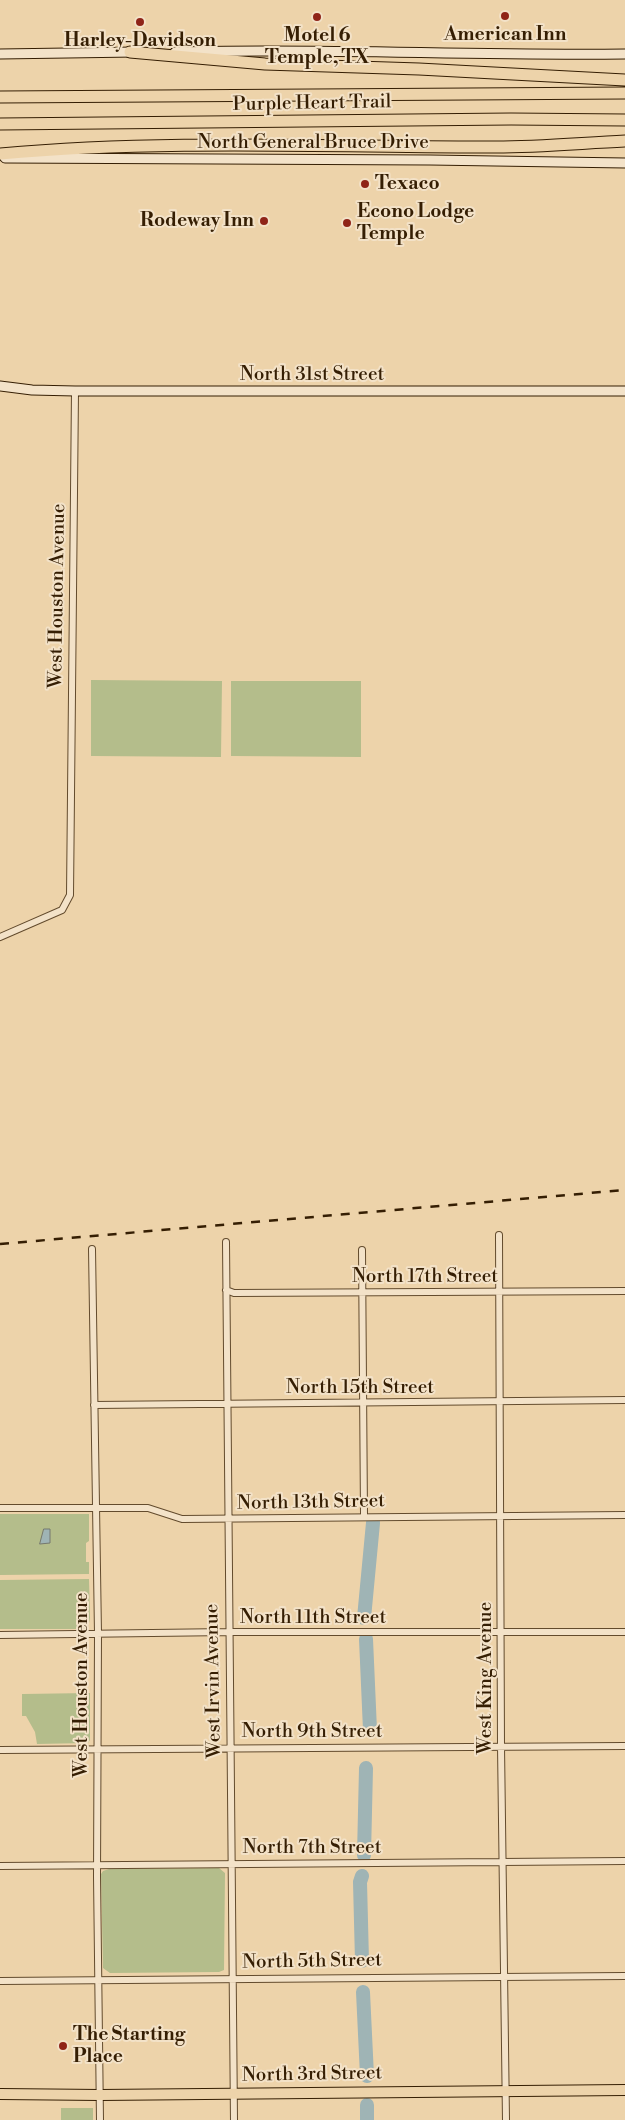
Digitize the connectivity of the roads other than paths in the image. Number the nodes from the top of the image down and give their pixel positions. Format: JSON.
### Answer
{"nodes":[{"id":1,"x":130,"y":52,"type":"junction"},
{"id":2,"x":0,"y":54,"type":"edge"},
{"id":3,"x":625,"y":54,"type":"edge"},
{"id":4,"x":625,"y":80,"type":"edge"},
{"id":5,"x":625,"y":93,"type":"edge"},
{"id":6,"x":0,"y":97,"type":"edge"},
{"id":7,"x":625,"y":120,"type":"edge"},
{"id":8,"x":0,"y":124,"type":"edge"},
{"id":9,"x":625,"y":141,"type":"edge"},
{"id":10,"x":0,"y":154,"type":"edge"},
{"id":11,"x":0,"y":158,"type":"edge"},
{"id":12,"x":625,"y":163,"type":"edge"},
{"id":13,"x":0,"y":386,"type":"edge"},
{"id":14,"x":75,"y":391,"type":"junction"},
{"id":15,"x":625,"y":391,"type":"edge"},
{"id":16,"x":0,"y":937,"type":"edge"},
{"id":17,"x":499,"y":1235,"type":"dead end"},
{"id":18,"x":226,"y":1242,"type":"dead end"},
{"id":19,"x":92,"y":1249,"type":"dead end"},
{"id":20,"x":362,"y":1250,"type":"dead end"},
{"id":21,"x":226,"y":1290,"type":"junction"},
{"id":22,"x":625,"y":1291,"type":"edge"},
{"id":23,"x":498,"y":1292,"type":"junction"},
{"id":24,"x":362,"y":1293,"type":"junction"},
{"id":25,"x":625,"y":1400,"type":"edge"},
{"id":26,"x":499,"y":1402,"type":"junction"},
{"id":27,"x":364,"y":1403,"type":"junction"},
{"id":28,"x":227,"y":1404,"type":"junction"},
{"id":29,"x":94,"y":1406,"type":"junction"},
{"id":30,"x":0,"y":1508,"type":"edge"},
{"id":31,"x":95,"y":1508,"type":"junction"},
{"id":32,"x":625,"y":1515,"type":"edge"},
{"id":33,"x":364,"y":1516,"type":"junction"},
{"id":34,"x":500,"y":1517,"type":"junction"},
{"id":35,"x":227,"y":1519,"type":"junction"},
{"id":36,"x":228,"y":1632,"type":"junction"},
{"id":37,"x":625,"y":1632,"type":"edge"},
{"id":38,"x":501,"y":1633,"type":"junction"},
{"id":39,"x":98,"y":1634,"type":"junction"},
{"id":40,"x":0,"y":1635,"type":"edge"},
{"id":41,"x":501,"y":1746,"type":"junction"},
{"id":42,"x":625,"y":1746,"type":"edge"},
{"id":43,"x":98,"y":1748,"type":"junction"},
{"id":44,"x":230,"y":1748,"type":"junction"},
{"id":45,"x":0,"y":1750,"type":"edge"},
{"id":46,"x":625,"y":1861,"type":"edge"},
{"id":47,"x":502,"y":1862,"type":"junction"},
{"id":48,"x":232,"y":1864,"type":"junction"},
{"id":49,"x":97,"y":1865,"type":"junction"},
{"id":50,"x":0,"y":1866,"type":"edge"},
{"id":51,"x":504,"y":1975,"type":"junction"},
{"id":52,"x":625,"y":1976,"type":"edge"},
{"id":53,"x":231,"y":1978,"type":"junction"},
{"id":54,"x":97,"y":1980,"type":"junction"},
{"id":55,"x":0,"y":1981,"type":"edge"},
{"id":56,"x":625,"y":2090,"type":"edge"},
{"id":57,"x":506,"y":2091,"type":"junction"},
{"id":58,"x":234,"y":2093,"type":"junction"},
{"id":59,"x":0,"y":2094,"type":"edge"},
{"id":60,"x":100,"y":2095,"type":"junction"},
{"id":61,"x":100,"y":2120,"type":"edge"},
{"id":62,"x":234,"y":2120,"type":"edge"},
{"id":63,"x":506,"y":2120,"type":"edge"}],
"edges":[{"from":1,"to":2,"type":"main road"},
{"from":1,"to":3,"type":"main road"},
{"from":1,"to":4,"type":"highway"},
{"from":5,"to":6,"type":"highway","name":"Purple Heart Trail"},
{"from":7,"to":8,"type":"highway","name":"Purple Heart Trail"},
{"from":9,"to":10,"type":"highway"},
{"from":11,"to":12,"type":"main road","name":"North General Bruce Drive"},
{"from":13,"to":14,"type":"main road","name":"North 31st Street"},
{"from":14,"to":15,"type":"main road","name":"North 31st Street"},
{"from":14,"to":16,"type":"street","name":"West Houston Avenue"},
{"from":17,"to":23,"type":"street","name":"West King Avenue"},
{"from":18,"to":21,"type":"street","name":"West Irvin Avenue"},
{"from":19,"to":29,"type":"street","name":"West Houston Avenue"},
{"from":20,"to":24,"type":"street"},
{"from":21,"to":24,"type":"street","name":"North 17th Street"},
{"from":21,"to":28,"type":"street","name":"West Irvin Avenue"},
{"from":22,"to":23,"type":"street","name":"North 17th Street"},
{"from":23,"to":24,"type":"street","name":"North 17th Street"},
{"from":23,"to":26,"type":"street","name":"West King Avenue"},
{"from":24,"to":27,"type":"street"},
{"from":25,"to":26,"type":"street","name":"North 15th Street"},
{"from":26,"to":27,"type":"street","name":"North 15th Street"},
{"from":26,"to":34,"type":"street","name":"West King Avenue"},
{"from":27,"to":28,"type":"street","name":"North 15th Street"},
{"from":27,"to":33,"type":"street"},
{"from":28,"to":29,"type":"street","name":"North 15th Street"},
{"from":28,"to":35,"type":"street","name":"West Irvin Avenue"},
{"from":29,"to":31,"type":"street","name":"West Houston Avenue"},
{"from":30,"to":31,"type":"street","name":"North 13th Street"},
{"from":31,"to":35,"type":"street","name":"North 13th Street"},
{"from":31,"to":39,"type":"street","name":"West Houston Avenue"},
{"from":32,"to":34,"type":"street","name":"North 13th Street"},
{"from":33,"to":34,"type":"street","name":"North 13th Street"},
{"from":33,"to":35,"type":"street","name":"North 13th Street"},
{"from":34,"to":38,"type":"street","name":"West King Avenue"},
{"from":35,"to":36,"type":"street","name":"West Irvin Avenue"},
{"from":36,"to":38,"type":"street","name":"North 11th Street"},
{"from":36,"to":39,"type":"street","name":"North 11th Street"},
{"from":36,"to":44,"type":"street","name":"West Irvin Avenue"},
{"from":37,"to":38,"type":"street","name":"North 11th Street"},
{"from":38,"to":41,"type":"street","name":"West King Avenue"},
{"from":39,"to":40,"type":"street","name":"North 11th Street"},
{"from":39,"to":43,"type":"street","name":"West Houston Avenue"},
{"from":41,"to":42,"type":"street","name":"North 9th Street"},
{"from":41,"to":44,"type":"street","name":"North 9th Street"},
{"from":41,"to":47,"type":"street","name":"West King Avenue"},
{"from":43,"to":44,"type":"street","name":"North 9th Street"},
{"from":43,"to":45,"type":"street","name":"North 9th Street"},
{"from":43,"to":49,"type":"street","name":"West Houston Avenue"},
{"from":44,"to":48,"type":"street","name":"West Irvin Avenue"},
{"from":46,"to":47,"type":"street","name":"North 7th Street"},
{"from":47,"to":48,"type":"street","name":"North 7th Street"},
{"from":47,"to":51,"type":"street","name":"West King Avenue"},
{"from":48,"to":49,"type":"street","name":"North 7th Street"},
{"from":48,"to":53,"type":"street","name":"West Irvin Avenue"},
{"from":49,"to":50,"type":"street","name":"North 7th Street"},
{"from":49,"to":54,"type":"street","name":"West Houston Avenue"},
{"from":51,"to":52,"type":"street","name":"North 5th Street"},
{"from":51,"to":53,"type":"street","name":"North 5th Street"},
{"from":51,"to":57,"type":"street","name":"West King Avenue"},
{"from":53,"to":54,"type":"street","name":"North 5th Street"},
{"from":53,"to":58,"type":"street","name":"West Irvin Avenue"},
{"from":54,"to":55,"type":"street","name":"North 5th Street"},
{"from":54,"to":60,"type":"street","name":"West Houston Avenue"},
{"from":56,"to":57,"type":"main road","name":"North 3rd Street"},
{"from":57,"to":58,"type":"main road","name":"North 3rd Street"},
{"from":57,"to":63,"type":"street","name":"West King Avenue"},
{"from":58,"to":60,"type":"main road","name":"North 3rd Street"},
{"from":58,"to":62,"type":"street","name":"West Irvin Avenue"},
{"from":59,"to":60,"type":"main road","name":"North 3rd Street"},
{"from":60,"to":61,"type":"street","name":"West Houston Avenue"}]}
